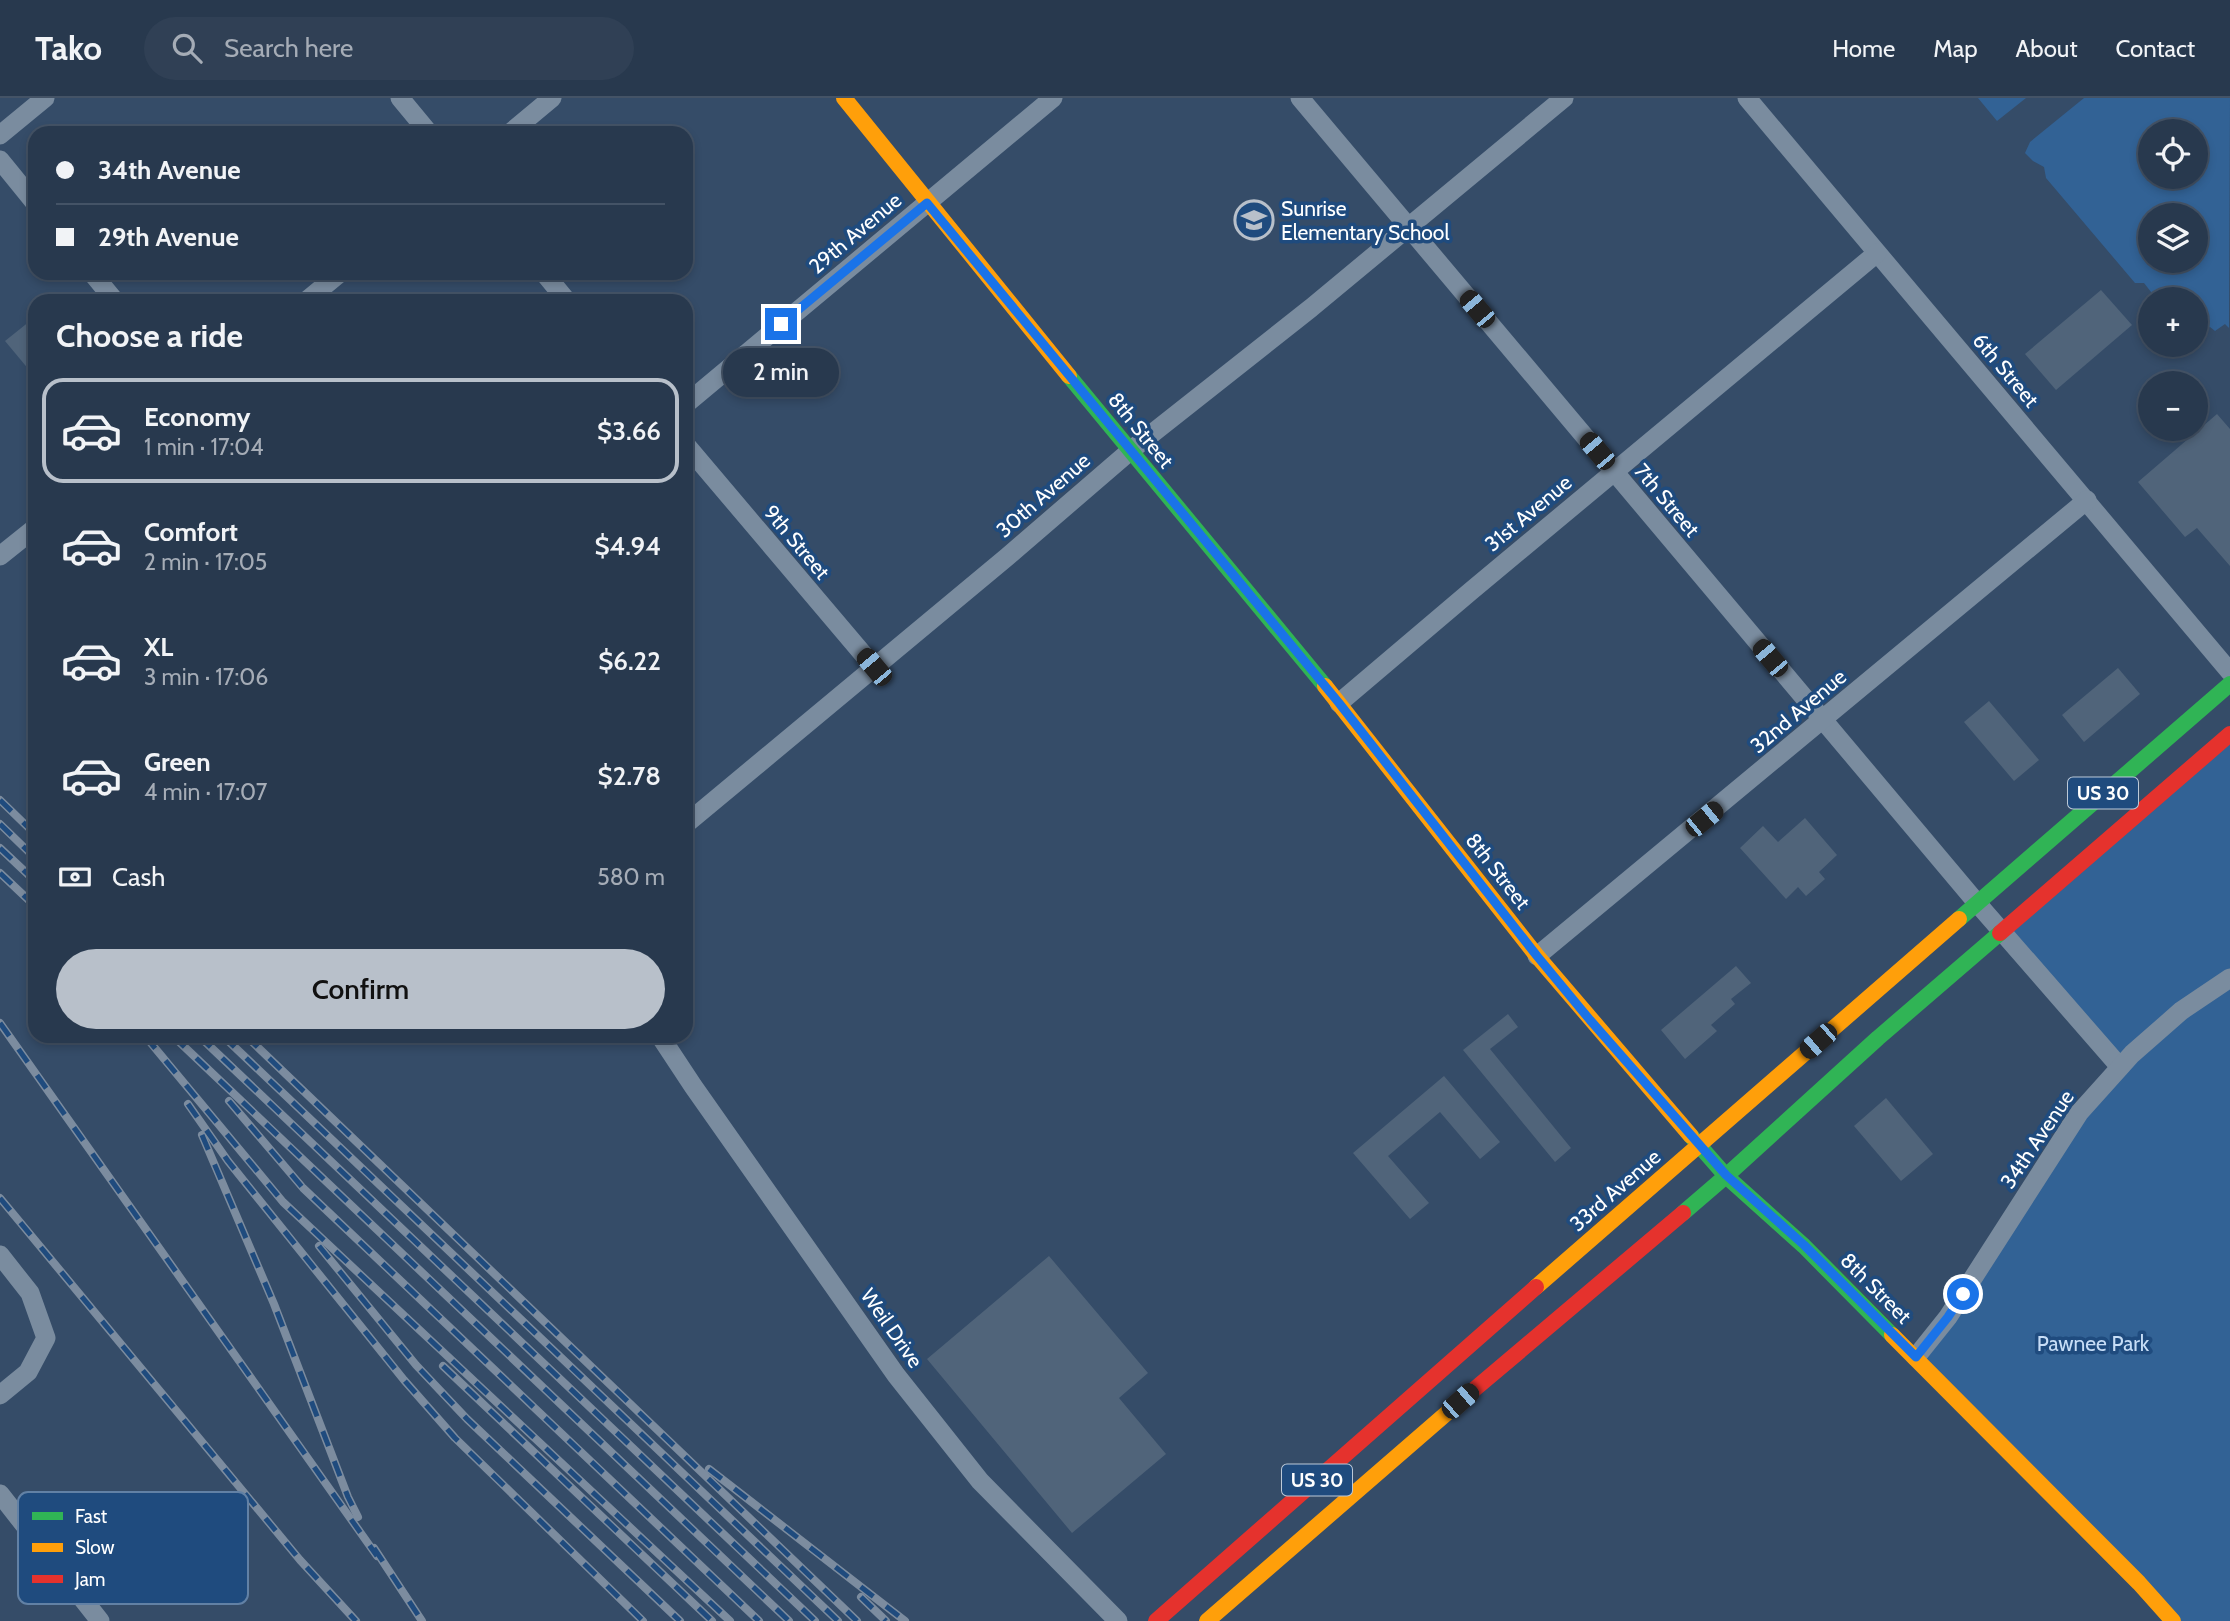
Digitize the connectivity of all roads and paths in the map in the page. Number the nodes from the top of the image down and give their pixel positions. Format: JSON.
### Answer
{"nodes":[{"id":1,"x":45,"y":98,"type":"edge"},
{"id":2,"x":400,"y":98,"type":"edge"},
{"id":3,"x":552,"y":98,"type":"edge"},
{"id":4,"x":844,"y":98,"type":"edge"},
{"id":5,"x":1053,"y":98,"type":"edge"},
{"id":6,"x":1300,"y":98,"type":"edge"},
{"id":7,"x":1563,"y":98,"type":"edge"},
{"id":8,"x":1747,"y":98,"type":"edge"},
{"id":9,"x":423,"y":126,"type":"edge"},
{"id":10,"x":518,"y":126,"type":"edge"},
{"id":11,"x":0,"y":135,"type":"edge"},
{"id":12,"x":0,"y":160,"type":"edge"},
{"id":13,"x":28,"y":194,"type":"edge"},
{"id":14,"x":927,"y":203,"type":"junction"},
{"id":15,"x":1409,"y":227,"type":"junction"},
{"id":16,"x":1877,"y":253,"type":"junction"},
{"id":17,"x":98,"y":280,"type":"edge"},
{"id":18,"x":332,"y":280,"type":"edge"},
{"id":19,"x":550,"y":280,"type":"edge"},
{"id":20,"x":109,"y":294,"type":"edge"},
{"id":21,"x":314,"y":294,"type":"edge"},
{"id":22,"x":561,"y":294,"type":"edge"},
{"id":23,"x":693,"y":398,"type":"edge"},
{"id":24,"x":1130,"y":451,"type":"junction"},
{"id":25,"x":693,"y":453,"type":"edge"},
{"id":26,"x":1614,"y":472,"type":"junction"},
{"id":27,"x":2087,"y":500,"type":"junction"},
{"id":28,"x":28,"y":534,"type":"edge"},
{"id":29,"x":0,"y":556,"type":"edge"},
{"id":30,"x":874,"y":667,"type":"junction"},
{"id":31,"x":2230,"y":672,"type":"edge"},
{"id":32,"x":2230,"y":684,"type":"edge"},
{"id":33,"x":1339,"y":703,"type":"junction"},
{"id":34,"x":1822,"y":720,"type":"junction"},
{"id":35,"x":2230,"y":734,"type":"edge"},
{"id":36,"x":693,"y":818,"type":"edge"},
{"id":37,"x":1977,"y":903,"type":"junction"},
{"id":38,"x":2001,"y":931,"type":"junction"},
{"id":39,"x":1537,"y":956,"type":"junction"},
{"id":40,"x":2230,"y":978,"type":"edge"},
{"id":41,"x":665,"y":1043,"type":"edge"},
{"id":42,"x":2120,"y":1067,"type":"junction"},
{"id":43,"x":1699,"y":1144,"type":"junction"},
{"id":44,"x":1726,"y":1175,"type":"junction"},
{"id":45,"x":0,"y":1255,"type":"edge"},
{"id":46,"x":1916,"y":1357,"type":"junction"},
{"id":47,"x":0,"y":1395,"type":"edge"},
{"id":48,"x":0,"y":1494,"type":"edge"},
{"id":49,"x":18,"y":1517,"type":"edge"},
{"id":50,"x":87,"y":1604,"type":"edge"},
{"id":51,"x":100,"y":1621,"type":"edge"},
{"id":52,"x":1118,"y":1621,"type":"edge"},
{"id":53,"x":1156,"y":1621,"type":"edge"},
{"id":54,"x":1207,"y":1621,"type":"edge"},
{"id":55,"x":2174,"y":1621,"type":"edge"}],
"edges":[{"from":1,"to":11,"type":"street"},
{"from":2,"to":9,"type":"street"},
{"from":3,"to":10,"type":"street"},
{"from":4,"to":14,"type":"main road","name":"8th Street"},
{"from":5,"to":14,"type":"street","name":"29th Avenue"},
{"from":6,"to":15,"type":"street","name":"7th Street"},
{"from":7,"to":15,"type":"street","name":"30th Avenue"},
{"from":8,"to":16,"type":"street","name":"6th Street"},
{"from":12,"to":13,"type":"street"},
{"from":14,"to":23,"type":"street","name":"29th Avenue"},
{"from":14,"to":24,"type":"main road","name":"8th Street"},
{"from":15,"to":24,"type":"street","name":"30th Avenue"},
{"from":15,"to":26,"type":"street","name":"7th Street"},
{"from":16,"to":26,"type":"street","name":"31st Avenue"},
{"from":16,"to":27,"type":"street","name":"6th Street"},
{"from":17,"to":20,"type":"street"},
{"from":18,"to":21,"type":"street"},
{"from":19,"to":22,"type":"street"},
{"from":24,"to":30,"type":"street","name":"30th Avenue"},
{"from":24,"to":33,"type":"main road","name":"8th Street"},
{"from":25,"to":30,"type":"street","name":"9th Street"},
{"from":26,"to":33,"type":"street","name":"31st Avenue"},
{"from":26,"to":34,"type":"street","name":"7th Street"},
{"from":27,"to":31,"type":"street","name":"6th Street"},
{"from":27,"to":34,"type":"street","name":"32nd Avenue"},
{"from":28,"to":29,"type":"street"},
{"from":30,"to":36,"type":"street","name":"30th Avenue"},
{"from":32,"to":37,"type":"main road","name":"33rd Avenue","number":"US 30"},
{"from":33,"to":39,"type":"main road","name":"8th Street"},
{"from":34,"to":37,"type":"street","name":"7th Street"},
{"from":34,"to":39,"type":"street","name":"32nd Avenue"},
{"from":35,"to":38,"type":"main road","number":"US 30"},
{"from":37,"to":38,"type":"street","name":"7th Street"},
{"from":37,"to":43,"type":"main road","name":"33rd Avenue","number":"US 30"},
{"from":38,"to":42,"type":"street","name":"7th Street"},
{"from":38,"to":44,"type":"main road","number":"US 30"},
{"from":39,"to":43,"type":"main road","name":"8th Street"},
{"from":40,"to":42,"type":"street","name":"34th Avenue"},
{"from":41,"to":52,"type":"street","name":"Weil Drive"},
{"from":42,"to":46,"type":"street","name":"34th Avenue"},
{"from":43,"to":44,"type":"main road","name":"8th Street"},
{"from":43,"to":53,"type":"main road","name":"33rd Avenue","number":"US 30"},
{"from":44,"to":46,"type":"main road","name":"8th Street"},
{"from":44,"to":54,"type":"main road","number":"US 30"},
{"from":45,"to":47,"type":"street"},
{"from":46,"to":55,"type":"main road","name":"8th Street"},
{"from":48,"to":49,"type":"street"},
{"from":50,"to":51,"type":"street"}]}
